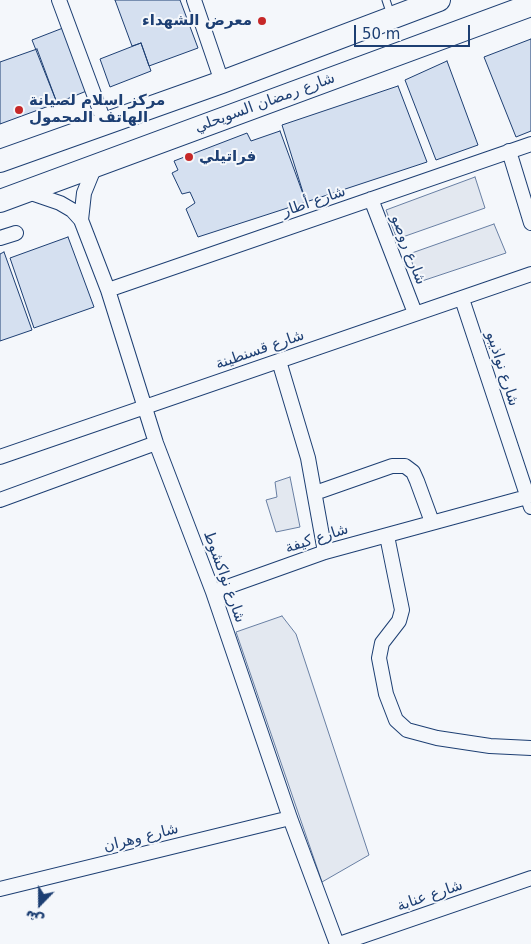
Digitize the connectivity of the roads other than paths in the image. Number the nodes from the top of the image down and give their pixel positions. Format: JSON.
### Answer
{"nodes":[{"id":1,"x":59,"y":0,"type":"edge"},
{"id":2,"x":194,"y":0,"type":"edge"},
{"id":3,"x":439,"y":0,"type":"edge"},
{"id":4,"x":531,"y":5,"type":"edge"},
{"id":5,"x":389,"y":9,"type":"edge"},
{"id":6,"x":222,"y":82,"type":"junction"},
{"id":7,"x":105,"y":124,"type":"junction"},
{"id":8,"x":531,"y":144,"type":"edge"},
{"id":9,"x":509,"y":151,"type":"junction"},
{"id":10,"x":0,"y":161,"type":"edge"},
{"id":11,"x":95,"y":166,"type":"junction"},
{"id":12,"x":25,"y":191,"type":"junction"},
{"id":13,"x":371,"y":199,"type":"junction"},
{"id":14,"x":0,"y":201,"type":"edge"},
{"id":15,"x":82,"y":220,"type":"junction"},
{"id":16,"x":531,"y":223,"type":"edge"},
{"id":17,"x":16,"y":233,"type":"dead end"},
{"id":18,"x":0,"y":238,"type":"edge"},
{"id":19,"x":531,"y":274,"type":"edge"},
{"id":20,"x":108,"y":290,"type":"junction"},
{"id":21,"x":462,"y":299,"type":"junction"},
{"id":22,"x":415,"y":313,"type":"junction"},
{"id":23,"x":279,"y":361,"type":"junction"},
{"id":24,"x":145,"y":408,"type":"junction"},
{"id":25,"x":156,"y":443,"type":"junction"},
{"id":26,"x":0,"y":456,"type":"edge"},
{"id":27,"x":315,"y":493,"type":"junction"},
{"id":28,"x":0,"y":500,"type":"edge"},
{"id":29,"x":529,"y":502,"type":"edge"},
{"id":30,"x":432,"y":522,"type":"junction"},
{"id":31,"x":387,"y":536,"type":"junction"},
{"id":32,"x":325,"y":552,"type":"junction"},
{"id":33,"x":213,"y":592,"type":"junction"},
{"id":34,"x":531,"y":748,"type":"edge"},
{"id":35,"x":290,"y":818,"type":"junction"},
{"id":36,"x":531,"y":878,"type":"edge"},
{"id":37,"x":0,"y":889,"type":"edge"},
{"id":38,"x":338,"y":944,"type":"edge"}],
"edges":[{"from":1,"to":7,"type":"street"},
{"from":2,"to":6,"type":"street"},
{"from":3,"to":5,"type":"main road"},
{"from":4,"to":11,"type":"main road","name":"شارع رمضان السويحلي"},
{"from":5,"to":6,"type":"main road"},
{"from":6,"to":7,"type":"main road"},
{"from":7,"to":10,"type":"main road"},
{"from":8,"to":9,"type":"street","name":"شارع أطار"},
{"from":9,"to":13,"type":"street","name":"شارع أطار"},
{"from":9,"to":16,"type":"street"},
{"from":11,"to":12,"type":"main road","name":"شارع رمضان السويحلي"},
{"from":11,"to":15,"type":"street"},
{"from":12,"to":14,"type":"main road","name":"شارع رمضان السويحلي"},
{"from":12,"to":15,"type":"street"},
{"from":13,"to":20,"type":"street","name":"شارع أطار"},
{"from":13,"to":22,"type":"street","name":"شارع روصو"},
{"from":15,"to":20,"type":"street","name":"شارع نواكشوط"},
{"from":17,"to":18,"type":"street"},
{"from":19,"to":21,"type":"street","name":"شارع قسنطينة"},
{"from":20,"to":24,"type":"street","name":"شارع نواكشوط"},
{"from":21,"to":22,"type":"street","name":"شارع قسنطينة"},
{"from":21,"to":29,"type":"street","name":"شارع نواذيبو"},
{"from":22,"to":23,"type":"street","name":"شارع قسنطينة"},
{"from":23,"to":24,"type":"street","name":"شارع قسنطينة"},
{"from":23,"to":27,"type":"street"},
{"from":24,"to":25,"type":"street","name":"شارع نواكشوط"},
{"from":24,"to":26,"type":"street","name":"شارع قسنطينة"},
{"from":25,"to":28,"type":"street"},
{"from":25,"to":33,"type":"street","name":"شارع نواكشوط"},
{"from":27,"to":30,"type":"street"},
{"from":27,"to":32,"type":"street"},
{"from":29,"to":30,"type":"street","name":"شارع كيفة"},
{"from":30,"to":31,"type":"street","name":"شارع كيفة"},
{"from":31,"to":32,"type":"street","name":"شارع كيفة"},
{"from":31,"to":34,"type":"street"},
{"from":32,"to":33,"type":"street","name":"شارع كيفة"},
{"from":33,"to":35,"type":"street","name":"شارع نواكشوط"},
{"from":35,"to":37,"type":"street","name":"شارع وهران"},
{"from":35,"to":38,"type":"street","name":"شارع نواكشوط"},
{"from":36,"to":38,"type":"street","name":"شارع عنابة"}]}
